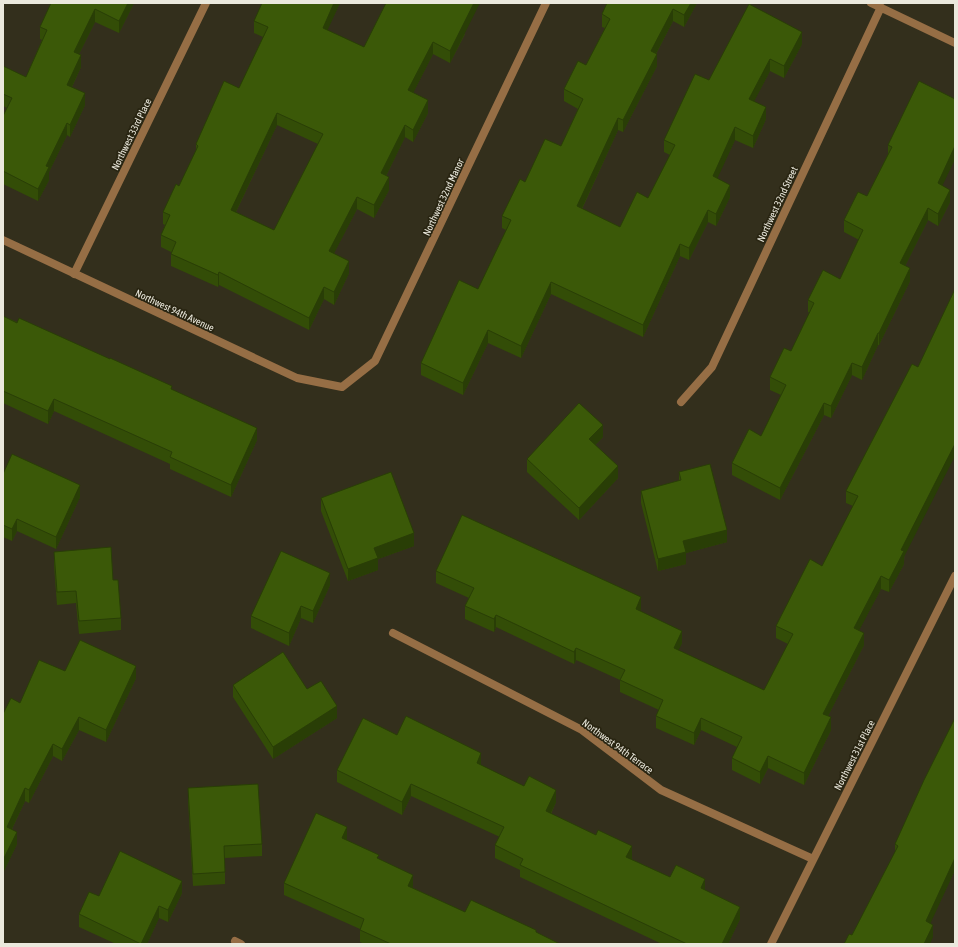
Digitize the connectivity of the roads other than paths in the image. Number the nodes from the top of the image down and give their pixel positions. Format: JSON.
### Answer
{"nodes":[{"id":1,"x":206,"y":3,"type":"edge"},
{"id":2,"x":546,"y":3,"type":"edge"},
{"id":3,"x":871,"y":3,"type":"edge"},
{"id":4,"x":881,"y":7,"type":"junction"},
{"id":5,"x":955,"y":43,"type":"edge"},
{"id":6,"x":3,"y":240,"type":"edge"},
{"id":7,"x":74,"y":274,"type":"junction"},
{"id":8,"x":342,"y":386,"type":"joint"},
{"id":9,"x":681,"y":402,"type":"dead end"},
{"id":10,"x":955,"y":576,"type":"edge"},
{"id":11,"x":393,"y":632,"type":"dead end"},
{"id":12,"x":813,"y":859,"type":"junction"},
{"id":13,"x":771,"y":944,"type":"edge"}],
"edges":[{"from":1,"to":7,"type":"street","name":"Northwest 33rd Place"},
{"from":2,"to":8,"type":"street","name":"Northwest 32nd Manor"},
{"from":3,"to":4,"type":"street"},
{"from":4,"to":5,"type":"street"},
{"from":4,"to":9,"type":"street","name":"Northwest 32nd Street"},
{"from":6,"to":7,"type":"street","name":"Northwest 94th Avenue"},
{"from":7,"to":8,"type":"street","name":"Northwest 94th Avenue"},
{"from":10,"to":12,"type":"street","name":"Northwest 31st Place"},
{"from":11,"to":12,"type":"street","name":"Northwest 94th Terrace"},
{"from":12,"to":13,"type":"street","name":"Northwest 31st Place"}]}
